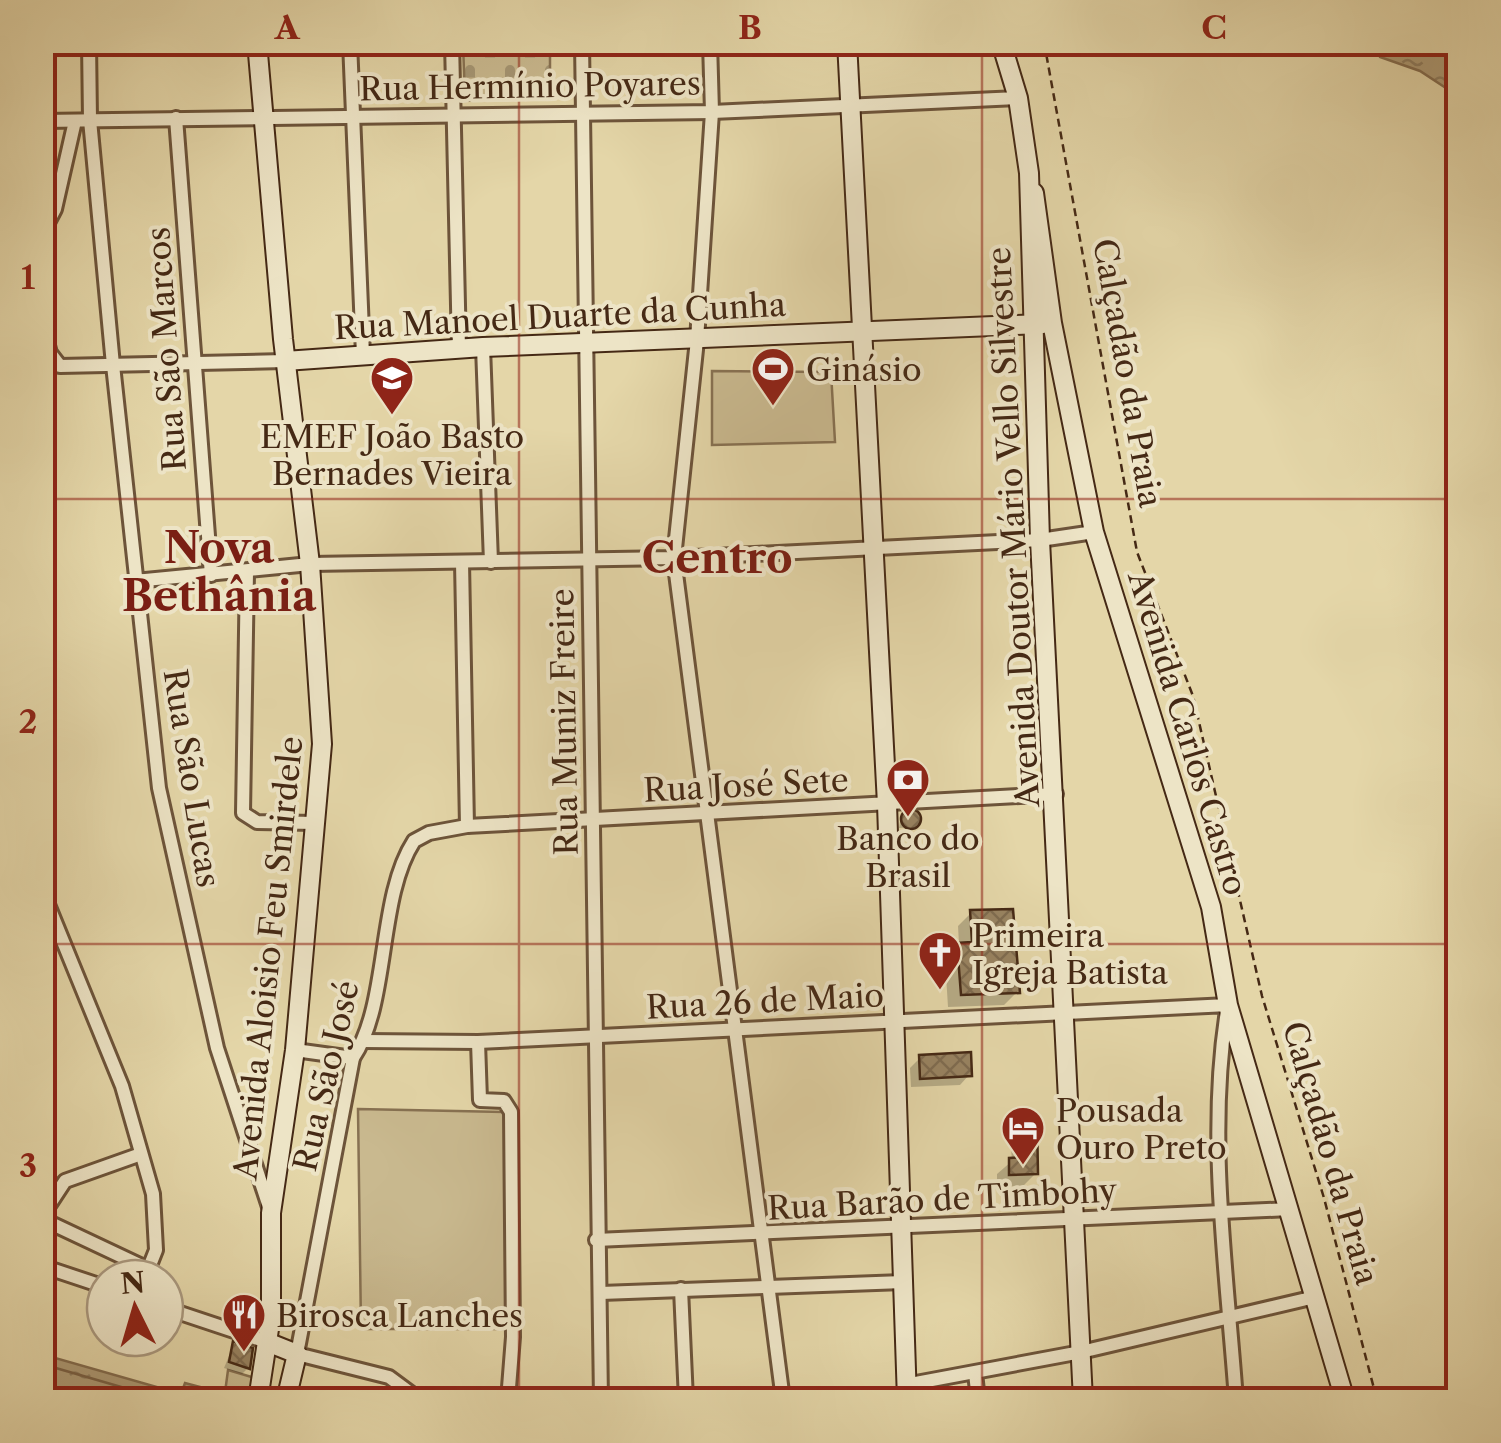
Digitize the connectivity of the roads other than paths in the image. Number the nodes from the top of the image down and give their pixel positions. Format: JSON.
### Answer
{"nodes":[{"id":1,"x":89,"y":42,"type":"edge"},
{"id":2,"x":257,"y":42,"type":"edge"},
{"id":3,"x":350,"y":42,"type":"edge"},
{"id":4,"x":452,"y":42,"type":"edge"},
{"id":5,"x":582,"y":42,"type":"edge"},
{"id":6,"x":710,"y":42,"type":"edge"},
{"id":7,"x":847,"y":42,"type":"edge"},
{"id":8,"x":1001,"y":42,"type":"edge"},
{"id":9,"x":1018,"y":98,"type":"junction"},
{"id":10,"x":851,"y":106,"type":"junction"},
{"id":11,"x":452,"y":112,"type":"junction"},
{"id":12,"x":581,"y":112,"type":"junction"},
{"id":13,"x":712,"y":112,"type":"junction"},
{"id":14,"x":264,"y":115,"type":"junction"},
{"id":15,"x":351,"y":115,"type":"junction"},
{"id":16,"x":176,"y":118,"type":"junction"},
{"id":17,"x":90,"y":120,"type":"junction"},
{"id":18,"x":42,"y":121,"type":"edge"},
{"id":19,"x":75,"y":121,"type":"junction"},
{"id":20,"x":1029,"y":173,"type":"junction"},
{"id":21,"x":42,"y":234,"type":"edge"},
{"id":22,"x":42,"y":324,"type":"edge"},
{"id":23,"x":1052,"y":324,"type":"junction"},
{"id":24,"x":1032,"y":325,"type":"junction"},
{"id":25,"x":863,"y":332,"type":"junction"},
{"id":26,"x":697,"y":340,"type":"junction"},
{"id":27,"x":586,"y":343,"type":"junction"},
{"id":28,"x":482,"y":348,"type":"junction"},
{"id":29,"x":460,"y":349,"type":"junction"},
{"id":30,"x":363,"y":355,"type":"junction"},
{"id":31,"x":194,"y":361,"type":"junction"},
{"id":32,"x":285,"y":361,"type":"junction"},
{"id":33,"x":113,"y":365,"type":"junction"},
{"id":34,"x":1094,"y":532,"type":"junction"},
{"id":35,"x":1040,"y":540,"type":"junction"},
{"id":36,"x":872,"y":548,"type":"junction"},
{"id":37,"x":674,"y":558,"type":"junction"},
{"id":38,"x":589,"y":560,"type":"junction"},
{"id":39,"x":462,"y":562,"type":"junction"},
{"id":40,"x":491,"y":562,"type":"junction"},
{"id":41,"x":310,"y":564,"type":"junction"},
{"id":42,"x":247,"y":572,"type":"junction"},
{"id":43,"x":212,"y":575,"type":"junction"},
{"id":44,"x":135,"y":581,"type":"junction"},
{"id":45,"x":1056,"y":794,"type":"junction"},
{"id":46,"x":887,"y":804,"type":"junction"},
{"id":47,"x":704,"y":815,"type":"junction"},
{"id":48,"x":594,"y":821,"type":"junction"},
{"id":49,"x":316,"y":823,"type":"junction"},
{"id":50,"x":467,"y":826,"type":"junction"},
{"id":51,"x":439,"y":830,"type":"joint"},
{"id":52,"x":42,"y":890,"type":"edge"},
{"id":53,"x":57,"y":933,"type":"junction"},
{"id":54,"x":42,"y":940,"type":"edge"},
{"id":55,"x":1228,"y":1005,"type":"junction"},
{"id":56,"x":1064,"y":1013,"type":"junction"},
{"id":57,"x":894,"y":1022,"type":"junction"},
{"id":58,"x":735,"y":1029,"type":"junction"},
{"id":59,"x":594,"y":1036,"type":"junction"},
{"id":60,"x":364,"y":1041,"type":"junction"},
{"id":61,"x":478,"y":1042,"type":"junction"},
{"id":62,"x":295,"y":1050,"type":"junction"},
{"id":63,"x":353,"y":1058,"type":"junction"},
{"id":64,"x":141,"y":1154,"type":"junction"},
{"id":65,"x":1290,"y":1209,"type":"junction"},
{"id":66,"x":272,"y":1213,"type":"junction"},
{"id":67,"x":1221,"y":1214,"type":"junction"},
{"id":68,"x":42,"y":1218,"type":"edge"},
{"id":69,"x":1072,"y":1219,"type":"junction"},
{"id":70,"x":904,"y":1229,"type":"junction"},
{"id":71,"x":762,"y":1235,"type":"junction"},
{"id":72,"x":596,"y":1240,"type":"junction"},
{"id":73,"x":116,"y":1258,"type":"edge"},
{"id":74,"x":150,"y":1258,"type":"edge"},
{"id":75,"x":42,"y":1266,"type":"edge"},
{"id":76,"x":85,"y":1281,"type":"edge"},
{"id":77,"x":903,"y":1282,"type":"junction"},
{"id":78,"x":770,"y":1286,"type":"junction"},
{"id":79,"x":681,"y":1290,"type":"junction"},
{"id":80,"x":601,"y":1293,"type":"junction"},
{"id":81,"x":1315,"y":1297,"type":"junction"},
{"id":82,"x":185,"y":1315,"type":"edge"},
{"id":83,"x":1230,"y":1317,"type":"junction"},
{"id":84,"x":267,"y":1342,"type":"junction"},
{"id":85,"x":1081,"y":1352,"type":"junction"},
{"id":86,"x":297,"y":1354,"type":"junction"},
{"id":87,"x":976,"y":1373,"type":"junction"},
{"id":88,"x":906,"y":1393,"type":"edge"},
{"id":89,"x":258,"y":1400,"type":"edge"},
{"id":90,"x":286,"y":1400,"type":"edge"},
{"id":91,"x":420,"y":1400,"type":"edge"},
{"id":92,"x":508,"y":1400,"type":"edge"},
{"id":93,"x":601,"y":1400,"type":"edge"},
{"id":94,"x":686,"y":1400,"type":"edge"},
{"id":95,"x":783,"y":1400,"type":"edge"},
{"id":96,"x":978,"y":1400,"type":"edge"},
{"id":97,"x":1083,"y":1400,"type":"edge"},
{"id":98,"x":1236,"y":1400,"type":"edge"},
{"id":99,"x":1345,"y":1400,"type":"edge"}],
"edges":[{"from":1,"to":17,"type":"street","name":"Rua São Lucas"},
{"from":2,"to":14,"type":"street","name":"Avenida Aloisio Feu Smirdele"},
{"from":3,"to":15,"type":"street"},
{"from":4,"to":11,"type":"street"},
{"from":5,"to":12,"type":"street","name":"Rua Muniz Freire"},
{"from":6,"to":13,"type":"street"},
{"from":7,"to":10,"type":"street"},
{"from":8,"to":9,"type":"street","name":"Avenida Doutor Mário Vello Silvestre"},
{"from":9,"to":10,"type":"street","name":"Rua Hermínio Poyares"},
{"from":9,"to":20,"type":"street","name":"Avenida Doutor Mário Vello Silvestre"},
{"from":10,"to":13,"type":"street","name":"Rua Hermínio Poyares"},
{"from":10,"to":25,"type":"street"},
{"from":11,"to":12,"type":"street","name":"Rua Hermínio Poyares"},
{"from":11,"to":15,"type":"street","name":"Rua Hermínio Poyares"},
{"from":11,"to":29,"type":"street"},
{"from":12,"to":13,"type":"street","name":"Rua Hermínio Poyares"},
{"from":12,"to":27,"type":"street","name":"Rua Muniz Freire"},
{"from":13,"to":26,"type":"street"},
{"from":14,"to":15,"type":"street","name":"Rua Hermínio Poyares"},
{"from":14,"to":16,"type":"street","name":"Rua Hermínio Poyares"},
{"from":14,"to":32,"type":"street","name":"Avenida Aloisio Feu Smirdele"},
{"from":15,"to":30,"type":"street"},
{"from":16,"to":17,"type":"street","name":"Rua Hermínio Poyares"},
{"from":16,"to":31,"type":"street","name":"Rua São Marcos"},
{"from":17,"to":19,"type":"street","name":"Rua Hermínio Poyares"},
{"from":17,"to":33,"type":"street","name":"Rua São Lucas"},
{"from":18,"to":19,"type":"street","name":"Rua Hermínio Poyares"},
{"from":19,"to":21,"type":"street"},
{"from":20,"to":23,"type":"street","name":"Avenida Carlos Castro"},
{"from":20,"to":24,"type":"street","name":"Avenida Doutor Mário Vello Silvestre"},
{"from":22,"to":33,"type":"street","name":"Rua Manoel Duarte da Cunha"},
{"from":23,"to":24,"type":"street","name":"Rua Manoel Duarte da Cunha"},
{"from":23,"to":34,"type":"street","name":"Avenida Carlos Castro"},
{"from":24,"to":25,"type":"street","name":"Rua Manoel Duarte da Cunha"},
{"from":24,"to":35,"type":"street","name":"Avenida Doutor Mário Vello Silvestre"},
{"from":25,"to":26,"type":"street","name":"Rua Manoel Duarte da Cunha"},
{"from":25,"to":36,"type":"street"},
{"from":26,"to":27,"type":"street","name":"Rua Manoel Duarte da Cunha"},
{"from":26,"to":37,"type":"street"},
{"from":27,"to":28,"type":"street","name":"Rua Manoel Duarte da Cunha"},
{"from":27,"to":38,"type":"street","name":"Rua Muniz Freire"},
{"from":28,"to":29,"type":"street","name":"Rua Manoel Duarte da Cunha"},
{"from":28,"to":40,"type":"street"},
{"from":29,"to":30,"type":"street","name":"Rua Manoel Duarte da Cunha"},
{"from":30,"to":32,"type":"street","name":"Rua Manoel Duarte da Cunha"},
{"from":31,"to":32,"type":"street","name":"Rua Manoel Duarte da Cunha"},
{"from":31,"to":33,"type":"street","name":"Rua Manoel Duarte da Cunha"},
{"from":31,"to":43,"type":"street","name":"Rua São Marcos"},
{"from":32,"to":41,"type":"street","name":"Avenida Aloisio Feu Smirdele"},
{"from":33,"to":44,"type":"street","name":"Rua São Lucas"},
{"from":34,"to":35,"type":"street"},
{"from":34,"to":55,"type":"street","name":"Avenida Carlos Castro"},
{"from":35,"to":36,"type":"street"},
{"from":35,"to":45,"type":"street","name":"Avenida Doutor Mário Vello Silvestre"},
{"from":36,"to":37,"type":"street"},
{"from":36,"to":46,"type":"street"},
{"from":37,"to":38,"type":"street"},
{"from":37,"to":47,"type":"street"},
{"from":38,"to":40,"type":"street"},
{"from":38,"to":48,"type":"street","name":"Rua Muniz Freire"},
{"from":39,"to":40,"type":"street"},
{"from":39,"to":41,"type":"street"},
{"from":39,"to":50,"type":"street"},
{"from":41,"to":42,"type":"street"},
{"from":41,"to":49,"type":"street","name":"Avenida Aloisio Feu Smirdele"},
{"from":42,"to":43,"type":"street"},
{"from":42,"to":49,"type":"street"},
{"from":43,"to":44,"type":"street"},
{"from":44,"to":66,"type":"street","name":"Rua São Lucas"},
{"from":45,"to":46,"type":"street","name":"Rua José Sete"},
{"from":45,"to":56,"type":"street","name":"Avenida Doutor Mário Vello Silvestre"},
{"from":46,"to":47,"type":"street","name":"Rua José Sete"},
{"from":46,"to":57,"type":"street"},
{"from":47,"to":48,"type":"street","name":"Rua José Sete"},
{"from":47,"to":58,"type":"street"},
{"from":48,"to":50,"type":"street","name":"Rua José Sete"},
{"from":48,"to":59,"type":"street","name":"Rua Muniz Freire"},
{"from":49,"to":62,"type":"street","name":"Avenida Aloisio Feu Smirdele"},
{"from":50,"to":51,"type":"street","name":"Rua José Sete"},
{"from":51,"to":60,"type":"street","name":"Rua São José"},
{"from":52,"to":53,"type":"street"},
{"from":53,"to":54,"type":"street"},
{"from":53,"to":64,"type":"street"},
{"from":55,"to":56,"type":"street","name":"Rua 26 de Maio"},
{"from":55,"to":65,"type":"street"},
{"from":55,"to":67,"type":"street","name":"Avenida Carlos Castro"},
{"from":56,"to":57,"type":"street","name":"Rua 26 de Maio"},
{"from":56,"to":69,"type":"street","name":"Avenida Doutor Mário Vello Silvestre"},
{"from":57,"to":58,"type":"street","name":"Rua 26 de Maio"},
{"from":57,"to":70,"type":"street"},
{"from":58,"to":59,"type":"street","name":"Rua 26 de Maio"},
{"from":58,"to":71,"type":"street"},
{"from":59,"to":61,"type":"street","name":"Rua 26 de Maio"},
{"from":59,"to":72,"type":"street","name":"Rua Muniz Freire"},
{"from":60,"to":61,"type":"street","name":"Rua 26 de Maio"},
{"from":60,"to":63,"type":"street","name":"Rua São José"},
{"from":61,"to":92,"type":"street"},
{"from":62,"to":63,"type":"street"},
{"from":62,"to":66,"type":"street","name":"Avenida Aloisio Feu Smirdele"},
{"from":63,"to":86,"type":"street","name":"Rua São José"},
{"from":64,"to":68,"type":"street"},
{"from":64,"to":74,"type":"street"},
{"from":65,"to":67,"type":"street","name":"Rua Barão de Timbohy"},
{"from":65,"to":81,"type":"street"},
{"from":66,"to":84,"type":"street","name":"Avenida Aloisio Feu Smirdele"},
{"from":67,"to":69,"type":"street","name":"Rua Barão de Timbohy"},
{"from":67,"to":83,"type":"street","name":"Avenida Carlos Castro"},
{"from":68,"to":73,"type":"street"},
{"from":69,"to":70,"type":"street","name":"Rua Barão de Timbohy"},
{"from":69,"to":85,"type":"street","name":"Avenida Doutor Mário Vello Silvestre"},
{"from":70,"to":71,"type":"street","name":"Rua Barão de Timbohy"},
{"from":70,"to":77,"type":"street"},
{"from":71,"to":72,"type":"street","name":"Rua Barão de Timbohy"},
{"from":71,"to":78,"type":"street"},
{"from":72,"to":80,"type":"street","name":"Rua Muniz Freire"},
{"from":75,"to":76,"type":"street"},
{"from":77,"to":78,"type":"street"},
{"from":77,"to":88,"type":"street"},
{"from":78,"to":79,"type":"street"},
{"from":78,"to":95,"type":"street"},
{"from":79,"to":80,"type":"street"},
{"from":79,"to":94,"type":"street"},
{"from":80,"to":93,"type":"street","name":"Rua Muniz Freire"},
{"from":81,"to":83,"type":"street"},
{"from":81,"to":99,"type":"street"},
{"from":82,"to":84,"type":"street"},
{"from":83,"to":85,"type":"street"},
{"from":83,"to":98,"type":"street","name":"Avenida Carlos Castro"},
{"from":84,"to":86,"type":"street"},
{"from":84,"to":89,"type":"street","name":"Avenida Aloisio Feu Smirdele"},
{"from":85,"to":87,"type":"street"},
{"from":85,"to":97,"type":"street","name":"Avenida Doutor Mário Vello Silvestre"},
{"from":86,"to":90,"type":"street"},
{"from":86,"to":91,"type":"street"},
{"from":87,"to":88,"type":"street"},
{"from":87,"to":96,"type":"street"}]}
